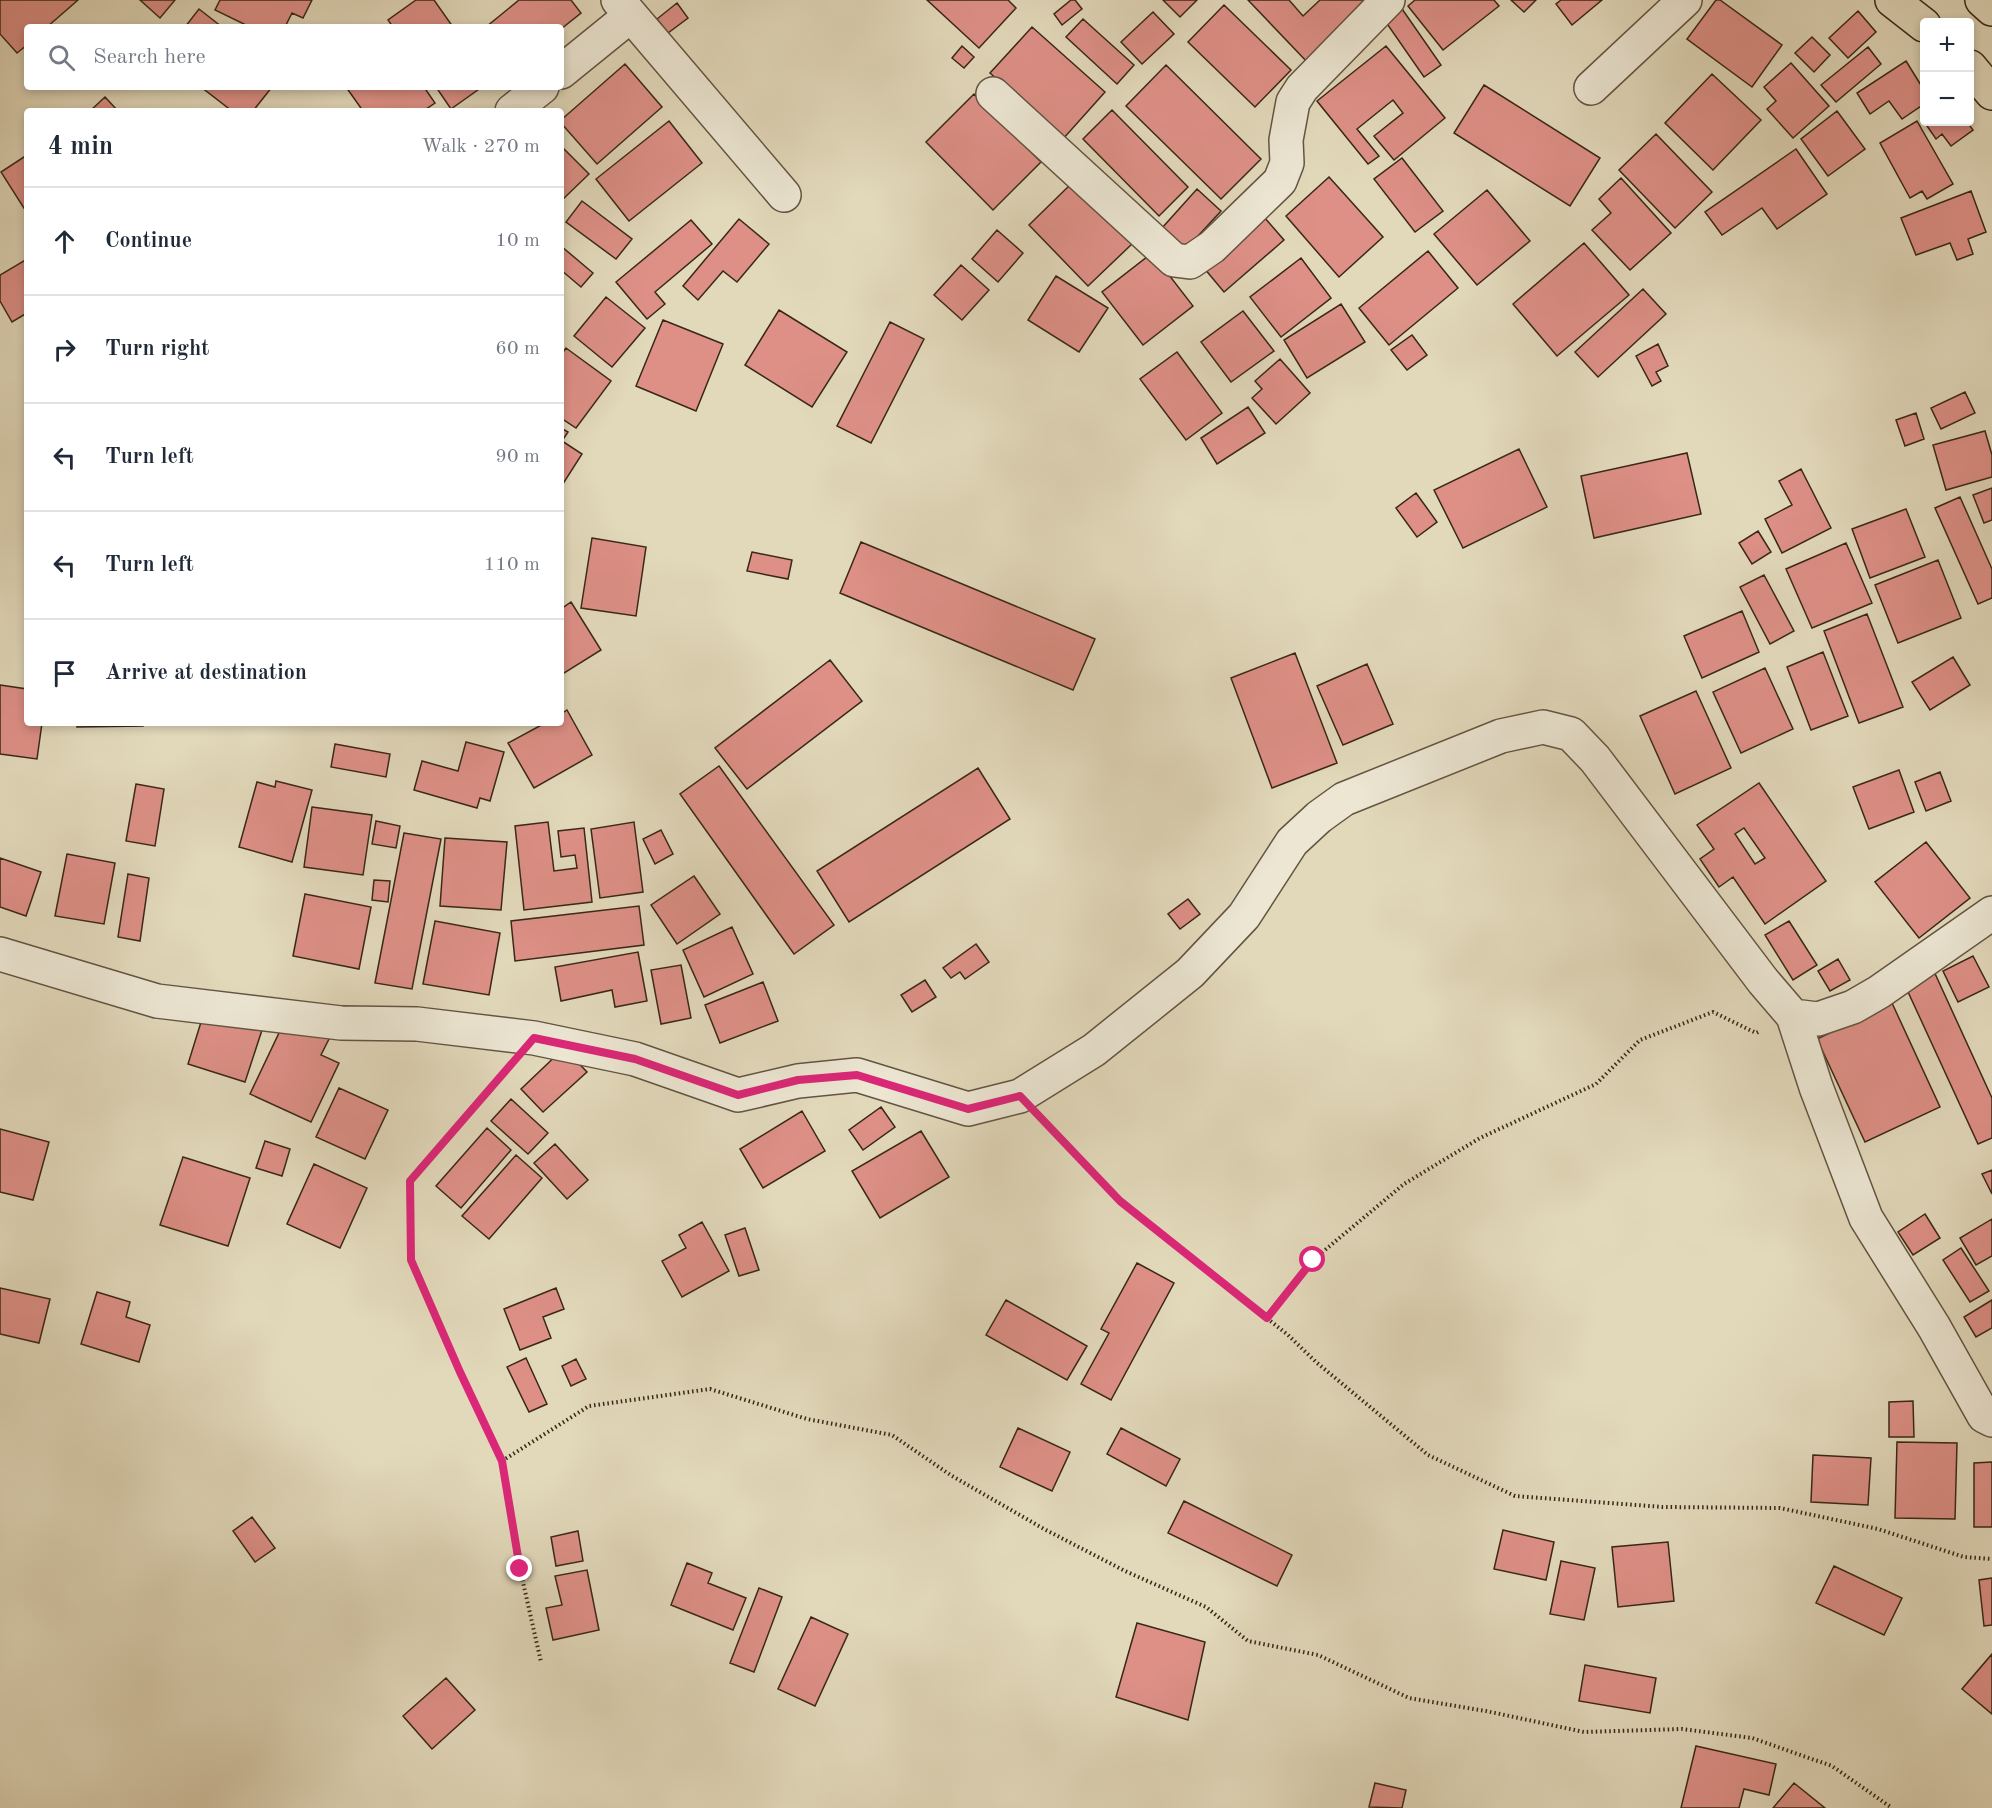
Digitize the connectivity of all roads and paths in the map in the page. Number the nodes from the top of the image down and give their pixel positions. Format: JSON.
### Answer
{"nodes":[{"id":1,"x":1388,"y":0,"type":"edge"},
{"id":2,"x":1685,"y":0,"type":"edge"},
{"id":3,"x":1892,"y":0,"type":"edge"},
{"id":4,"x":1982,"y":0,"type":"edge"},
{"id":5,"x":624,"y":8,"type":"edge"},
{"id":6,"x":1992,"y":9,"type":"edge"},
{"id":7,"x":1920,"y":22,"type":"edge"},
{"id":8,"x":564,"y":69,"type":"edge"},
{"id":9,"x":1974,"y":72,"type":"edge"},
{"id":10,"x":1591,"y":88,"type":"dead end"},
{"id":11,"x":538,"y":90,"type":"edge"},
{"id":12,"x":1992,"y":93,"type":"edge"},
{"id":13,"x":993,"y":94,"type":"dead end"},
{"id":14,"x":516,"y":108,"type":"edge"},
{"id":15,"x":784,"y":195,"type":"dead end"},
{"id":16,"x":1992,"y":913,"type":"edge"},
{"id":17,"x":0,"y":954,"type":"edge"},
{"id":18,"x":1793,"y":1016,"type":"junction"},
{"id":19,"x":534,"y":1038,"type":"junction"},
{"id":20,"x":1020,"y":1096,"type":"junction"},
{"id":21,"x":1267,"y":1318,"type":"junction"},
{"id":22,"x":1992,"y":1420,"type":"edge"},
{"id":23,"x":502,"y":1461,"type":"junction"},
{"id":24,"x":1992,"y":1559,"type":"edge"},
{"id":25,"x":541,"y":1662,"type":"dead end"},
{"id":26,"x":1892,"y":1808,"type":"edge"}],
"edges":[{"from":1,"to":13,"type":"street"},
{"from":2,"to":10,"type":"street"},
{"from":3,"to":7,"type":"highway"},
{"from":4,"to":6,"type":"highway"},
{"from":5,"to":8,"type":"street"},
{"from":5,"to":15,"type":"street"},
{"from":9,"to":12,"type":"highway"},
{"from":11,"to":14,"type":"street"},
{"from":16,"to":18,"type":"street"},
{"from":17,"to":19,"type":"street"},
{"from":18,"to":20,"type":"street"},
{"from":18,"to":21,"type":"path"},
{"from":18,"to":22,"type":"street"},
{"from":19,"to":20,"type":"street"},
{"from":19,"to":23,"type":"path"},
{"from":20,"to":21,"type":"path"},
{"from":21,"to":24,"type":"path"},
{"from":23,"to":25,"type":"path"},
{"from":23,"to":26,"type":"path"}]}
